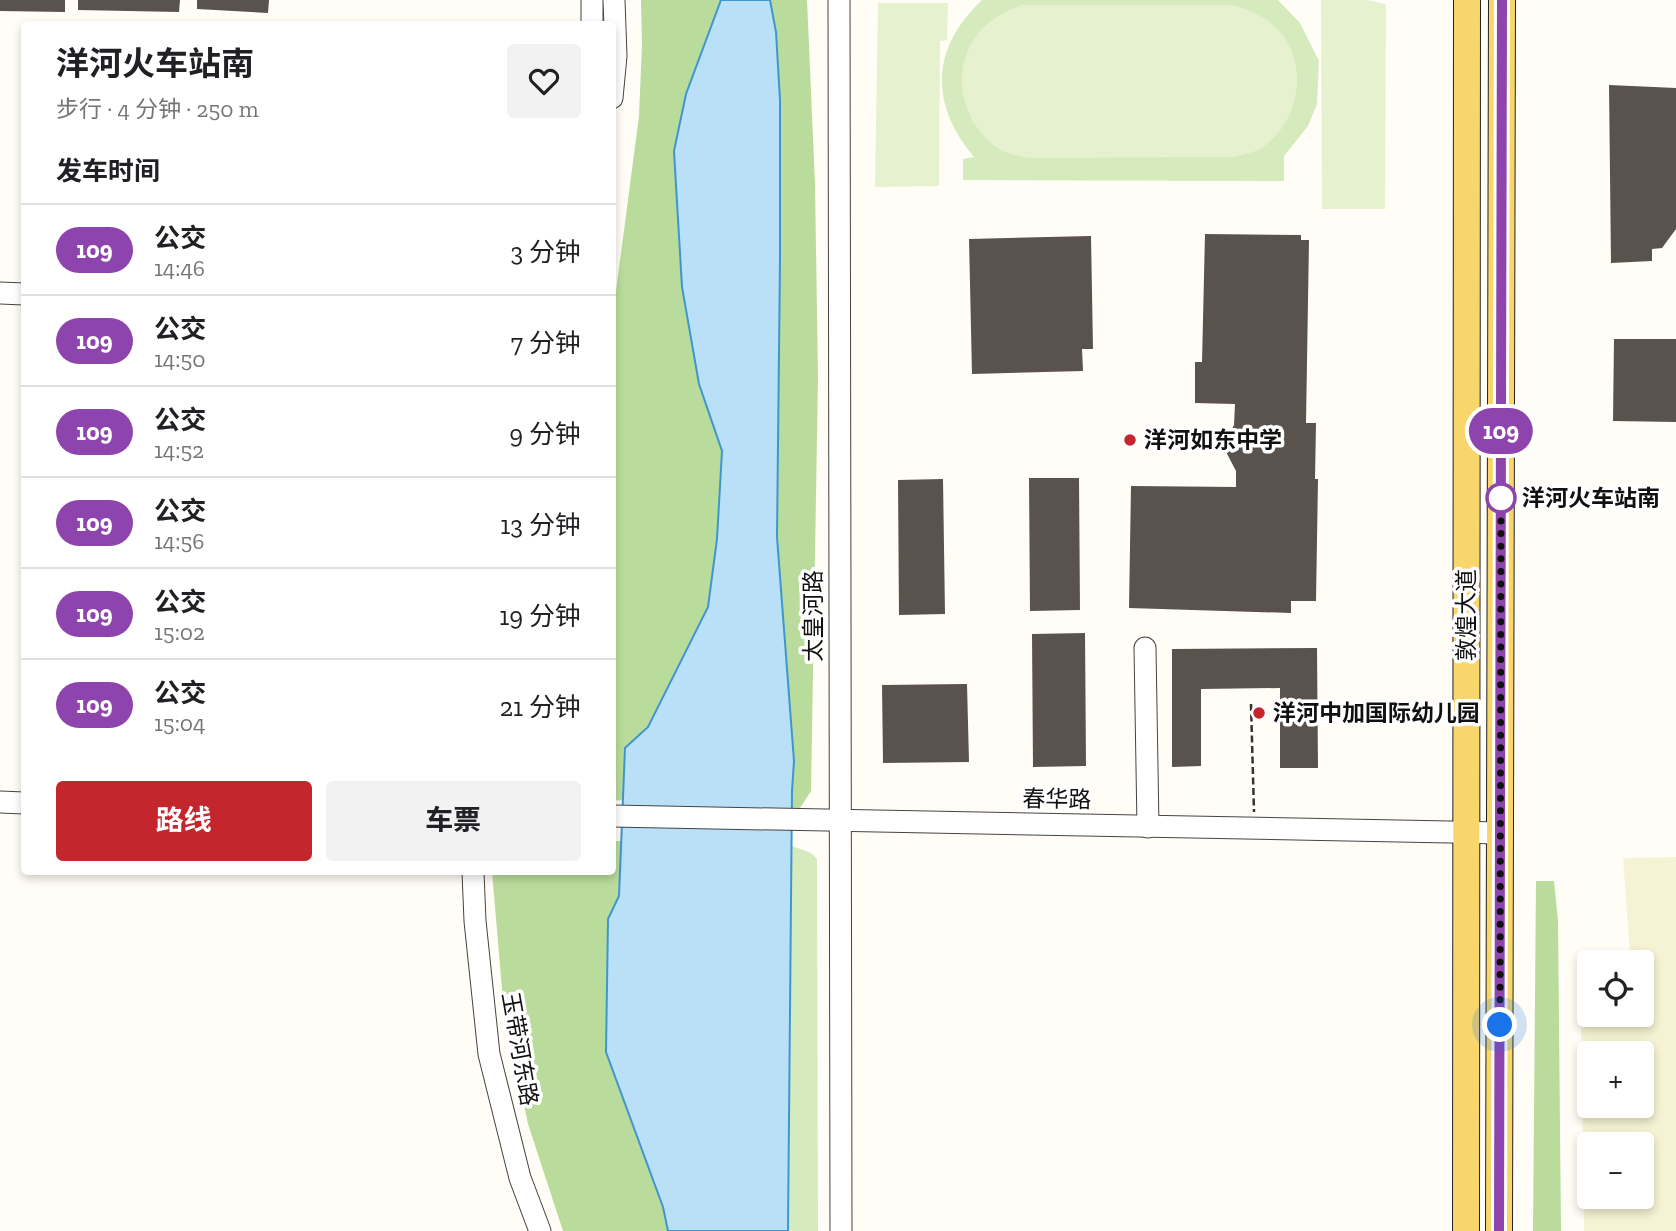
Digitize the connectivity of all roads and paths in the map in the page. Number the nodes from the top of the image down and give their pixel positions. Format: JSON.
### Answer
{"nodes":[{"id":1,"x":592,"y":0,"type":"edge"},
{"id":2,"x":614,"y":0,"type":"edge"},
{"id":3,"x":839,"y":0,"type":"edge"},
{"id":4,"x":1466,"y":0,"type":"edge"},
{"id":5,"x":1502,"y":0,"type":"edge"},
{"id":6,"x":592,"y":21,"type":"edge"},
{"id":7,"x":615,"y":21,"type":"edge"},
{"id":8,"x":0,"y":293,"type":"edge"},
{"id":9,"x":21,"y":294,"type":"edge"},
{"id":10,"x":1144,"y":648,"type":"dead end"},
{"id":11,"x":1251,"y":705,"type":"dead end"},
{"id":12,"x":0,"y":802,"type":"edge"},
{"id":13,"x":21,"y":803,"type":"edge"},
{"id":14,"x":616,"y":816,"type":"edge"},
{"id":15,"x":839,"y":820,"type":"junction"},
{"id":16,"x":1148,"y":827,"type":"junction"},
{"id":17,"x":1254,"y":829,"type":"junction"},
{"id":18,"x":1501,"y":833,"type":"junction"},
{"id":19,"x":1466,"y":834,"type":"junction"},
{"id":20,"x":461,"y":875,"type":"edge"},
{"id":21,"x":473,"y":875,"type":"edge"},
{"id":22,"x":529,"y":1231,"type":"edge"},
{"id":23,"x":540,"y":1231,"type":"edge"},
{"id":24,"x":841,"y":1231,"type":"edge"},
{"id":25,"x":1466,"y":1231,"type":"edge"},
{"id":26,"x":1499,"y":1231,"type":"edge"}],
"edges":[{"from":1,"to":6,"type":"street"},
{"from":2,"to":7,"type":"street"},
{"from":3,"to":15,"type":"street","name":"太皇河路"},
{"from":4,"to":19,"type":"main road","name":"敦煌大道"},
{"from":5,"to":18,"type":"main road","name":"敦煌大道"},
{"from":8,"to":9,"type":"street"},
{"from":10,"to":16,"type":"street"},
{"from":11,"to":17,"type":"path"},
{"from":12,"to":13,"type":"street"},
{"from":14,"to":15,"type":"street","name":"春华路"},
{"from":15,"to":16,"type":"street","name":"春华路"},
{"from":15,"to":24,"type":"street","name":"太皇河路"},
{"from":16,"to":17,"type":"street","name":"春华路"},
{"from":17,"to":19,"type":"street","name":"春华路"},
{"from":18,"to":19,"type":"street","name":"春华路"},
{"from":18,"to":26,"type":"main road","name":"敦煌大道"},
{"from":19,"to":25,"type":"main road","name":"敦煌大道"},
{"from":20,"to":22,"type":"street","name":"玉带河东路"},
{"from":21,"to":23,"type":"street","name":"玉带河东路"}]}
